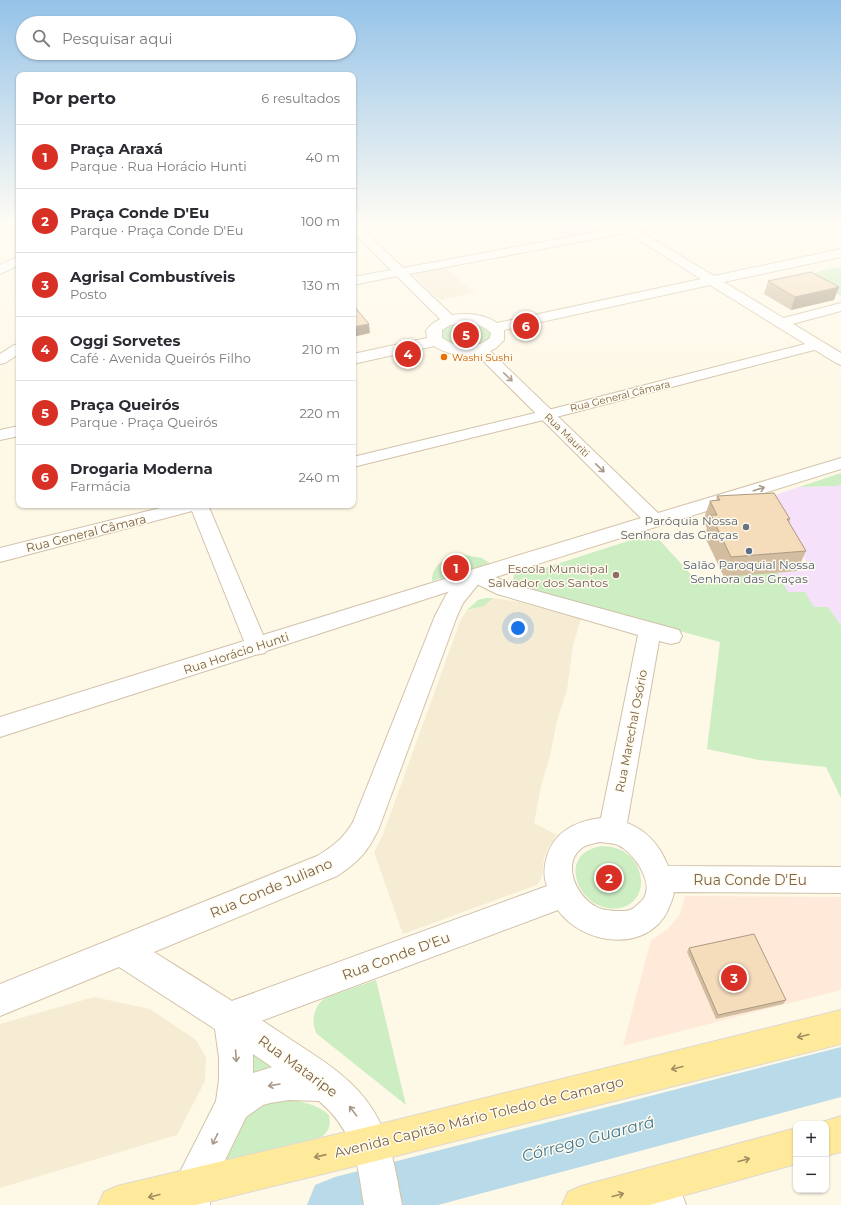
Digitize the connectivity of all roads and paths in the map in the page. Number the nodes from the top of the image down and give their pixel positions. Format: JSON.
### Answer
{"nodes":[{"id":1,"x":407,"y":279,"type":"edge"},
{"id":2,"x":709,"y":279,"type":"edge"},
{"id":3,"x":720,"y":279,"type":"edge"},
{"id":4,"x":712,"y":281,"type":"junction"},
{"id":5,"x":841,"y":307,"type":"edge"},
{"id":6,"x":450,"y":321,"type":"junction"},
{"id":7,"x":781,"y":323,"type":"junction"},
{"id":8,"x":495,"y":328,"type":"junction"},
{"id":9,"x":436,"y":341,"type":"junction"},
{"id":10,"x":817,"y":345,"type":"junction"},
{"id":11,"x":480,"y":349,"type":"junction"},
{"id":12,"x":16,"y":350,"type":"edge"},
{"id":13,"x":356,"y":358,"type":"edge"},
{"id":14,"x":0,"y":360,"type":"edge"},
{"id":15,"x":841,"y":360,"type":"edge"},
{"id":16,"x":547,"y":415,"type":"junction"},
{"id":17,"x":16,"y":431,"type":"edge"},
{"id":18,"x":0,"y":435,"type":"edge"},
{"id":19,"x":356,"y":461,"type":"edge"},
{"id":20,"x":841,"y":463,"type":"edge"},
{"id":21,"x":183,"y":508,"type":"edge"},
{"id":22,"x":200,"y":508,"type":"edge"},
{"id":23,"x":655,"y":521,"type":"junction"},
{"id":24,"x":0,"y":555,"type":"edge"},
{"id":25,"x":474,"y":577,"type":"junction"},
{"id":26,"x":257,"y":647,"type":"junction"},
{"id":27,"x":0,"y":727,"type":"edge"},
{"id":28,"x":612,"y":831,"type":"junction"},
{"id":29,"x":660,"y":879,"type":"junction"},
{"id":30,"x":841,"y":880,"type":"edge"},
{"id":31,"x":563,"y":894,"type":"junction"},
{"id":32,"x":122,"y":950,"type":"junction"},
{"id":33,"x":0,"y":1000,"type":"edge"},
{"id":34,"x":229,"y":1017,"type":"junction"},
{"id":35,"x":841,"y":1027,"type":"edge"},
{"id":36,"x":327,"y":1084,"type":"junction"},
{"id":37,"x":232,"y":1104,"type":"junction"},
{"id":38,"x":841,"y":1134,"type":"edge"},
{"id":39,"x":829,"y":1137,"type":"edge"},
{"id":40,"x":793,"y":1147,"type":"edge"},
{"id":41,"x":377,"y":1174,"type":"edge"},
{"id":42,"x":664,"y":1194,"type":"edge"},
{"id":43,"x":192,"y":1196,"type":"edge"},
{"id":44,"x":117,"y":1205,"type":"edge"},
{"id":45,"x":581,"y":1205,"type":"edge"}],
"edges":[{"from":1,"to":6,"type":"street"},
{"from":2,"to":4,"type":"street"},
{"from":3,"to":4,"type":"street"},
{"from":4,"to":7,"type":"street"},
{"from":4,"to":8,"type":"street"},
{"from":5,"to":7,"type":"street"},
{"from":6,"to":8,"type":"street"},
{"from":6,"to":9,"type":"street"},
{"from":7,"to":10,"type":"street"},
{"from":8,"to":11,"type":"street"},
{"from":9,"to":11,"type":"street"},
{"from":9,"to":13,"type":"street"},
{"from":10,"to":15,"type":"street"},
{"from":10,"to":16,"type":"street","name":"Rua General Câmara"},
{"from":11,"to":16,"type":"street","name":"Rua Mauriti","one_way":true},
{"from":12,"to":14,"type":"street"},
{"from":16,"to":19,"type":"street","name":"Rua General Câmara"},
{"from":16,"to":23,"type":"street","name":"Rua Mauriti","one_way":true},
{"from":17,"to":18,"type":"street"},
{"from":23,"to":20,"type":"street","one_way":true},
{"from":21,"to":24,"type":"street","name":"Rua General Câmara"},
{"from":22,"to":26,"type":"street"},
{"from":23,"to":25,"type":"street"},
{"from":25,"to":26,"type":"street","name":"Rua Horácio Hunti"},
{"from":25,"to":28,"type":"street","name":"Rua Marechal Osório"},
{"from":25,"to":32,"type":"street","name":"Rua Conde Juliano"},
{"from":26,"to":27,"type":"street","name":"Rua Horácio Hunti"},
{"from":28,"to":29,"type":"street"},
{"from":28,"to":31,"type":"street"},
{"from":29,"to":30,"type":"street","name":"Rua Conde D'Eu"},
{"from":29,"to":31,"type":"street"},
{"from":31,"to":34,"type":"street","name":"Rua Conde D'Eu"},
{"from":32,"to":33,"type":"street","name":"Rua Conde Juliano"},
{"from":32,"to":34,"type":"street","name":"Rua Mataripe"},
{"from":34,"to":36,"type":"street","name":"Rua Mataripe"},
{"from":34,"to":37,"type":"street","one_way":true},
{"from":35,"to":41,"type":"main road","name":"Avenida Capitão Mário Toledo de Camargo","one_way":true},
{"from":36,"to":37,"type":"street","one_way":true},
{"from":41,"to":36,"type":"street","name":"Rua Mataripe","one_way":true},
{"from":37,"to":43,"type":"street","one_way":true},
{"from":38,"to":39,"type":"main road"},
{"from":42,"to":40,"type":"main road","one_way":true},
{"from":41,"to":43,"type":"main road","name":"Avenida Capitão Mário Toledo de Camargo","one_way":true},
{"from":45,"to":42,"type":"main road","one_way":true},
{"from":43,"to":44,"type":"main road","name":"Avenida Capitão Mário Toledo de Camargo","one_way":true}]}
